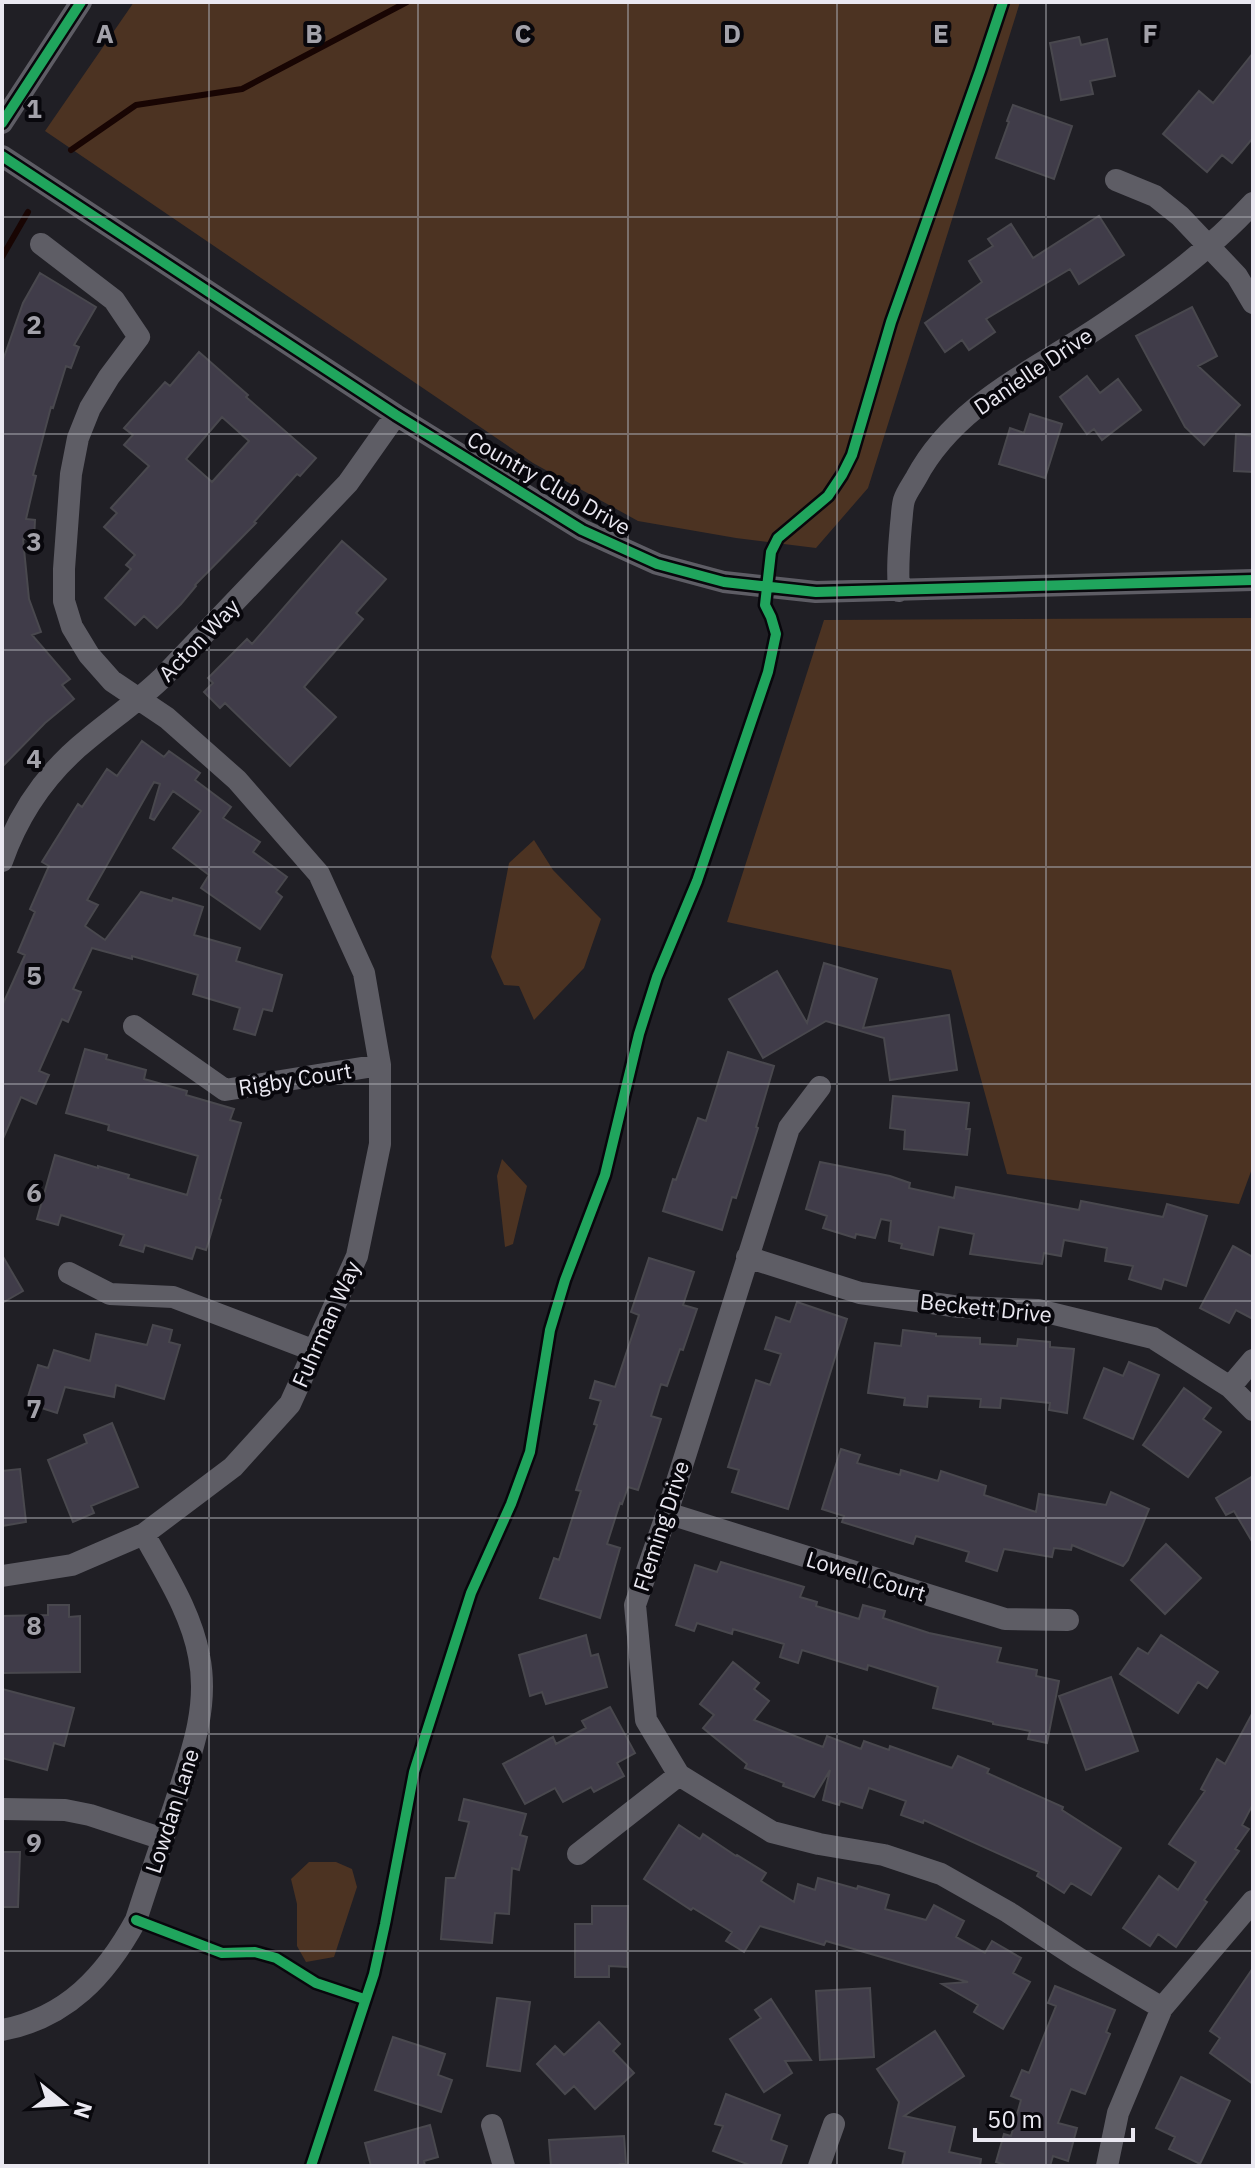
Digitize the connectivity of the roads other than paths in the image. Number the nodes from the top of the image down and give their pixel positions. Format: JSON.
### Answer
{"nodes":[{"id":1,"x":81,"y":2,"type":"edge"},
{"id":2,"x":2,"y":123,"type":"edge"},
{"id":3,"x":2,"y":156,"type":"edge"},
{"id":4,"x":1116,"y":180,"type":"dead end"},
{"id":5,"x":1253,"y":203,"type":"edge"},
{"id":6,"x":41,"y":244,"type":"dead end"},
{"id":7,"x":1209,"y":245,"type":"junction"},
{"id":8,"x":1253,"y":303,"type":"edge"},
{"id":9,"x":396,"y":415,"type":"junction"},
{"id":10,"x":1253,"y":580,"type":"edge"},
{"id":11,"x":899,"y":591,"type":"junction"},
{"id":12,"x":140,"y":699,"type":"junction"},
{"id":13,"x":2,"y":861,"type":"edge"},
{"id":14,"x":134,"y":1026,"type":"dead end"},
{"id":15,"x":380,"y":1065,"type":"junction"},
{"id":16,"x":820,"y":1087,"type":"dead end"},
{"id":17,"x":747,"y":1257,"type":"junction"},
{"id":18,"x":69,"y":1273,"type":"dead end"},
{"id":19,"x":315,"y":1351,"type":"junction"},
{"id":20,"x":1253,"y":1360,"type":"edge"},
{"id":21,"x":1230,"y":1387,"type":"junction"},
{"id":22,"x":1253,"y":1410,"type":"edge"},
{"id":23,"x":667,"y":1513,"type":"junction"},
{"id":24,"x":144,"y":1534,"type":"junction"},
{"id":25,"x":2,"y":1576,"type":"edge"},
{"id":26,"x":1068,"y":1620,"type":"dead end"},
{"id":27,"x":679,"y":1775,"type":"junction"},
{"id":28,"x":2,"y":1809,"type":"edge"},
{"id":29,"x":163,"y":1839,"type":"junction"},
{"id":30,"x":578,"y":1854,"type":"dead end"},
{"id":31,"x":1253,"y":1901,"type":"edge"},
{"id":32,"x":1162,"y":2008,"type":"junction"},
{"id":33,"x":2,"y":2030,"type":"edge"},
{"id":34,"x":834,"y":2124,"type":"dead end"},
{"id":35,"x":492,"y":2125,"type":"dead end"},
{"id":36,"x":504,"y":2166,"type":"edge"},
{"id":37,"x":819,"y":2166,"type":"edge"},
{"id":38,"x":1107,"y":2166,"type":"edge"}],
"edges":[{"from":1,"to":2,"type":"street"},
{"from":3,"to":9,"type":"street","name":"Country Club Drive"},
{"from":4,"to":7,"type":"street"},
{"from":5,"to":7,"type":"street","name":"Danielle Drive"},
{"from":6,"to":12,"type":"street","name":"Fuhrman Way"},
{"from":7,"to":8,"type":"street"},
{"from":7,"to":11,"type":"street","name":"Danielle Drive"},
{"from":9,"to":11,"type":"street","name":"Country Club Drive"},
{"from":9,"to":12,"type":"street","name":"Acton Way"},
{"from":10,"to":11,"type":"street","name":"Country Club Drive"},
{"from":12,"to":13,"type":"street","name":"Acton Way"},
{"from":12,"to":15,"type":"street","name":"Fuhrman Way"},
{"from":14,"to":15,"type":"street","name":"Rigby Court"},
{"from":15,"to":19,"type":"street","name":"Fuhrman Way"},
{"from":16,"to":17,"type":"street","name":"Fleming Drive"},
{"from":17,"to":21,"type":"street","name":"Beckett Drive"},
{"from":17,"to":23,"type":"street","name":"Fleming Drive"},
{"from":18,"to":19,"type":"street"},
{"from":19,"to":24,"type":"street","name":"Fuhrman Way"},
{"from":20,"to":21,"type":"street"},
{"from":21,"to":22,"type":"street","name":"Beckett Drive"},
{"from":23,"to":26,"type":"street","name":"Lowell Court"},
{"from":23,"to":27,"type":"street","name":"Fleming Drive"},
{"from":24,"to":25,"type":"street","name":"Fuhrman Way"},
{"from":24,"to":29,"type":"street","name":"Lowdan Lane"},
{"from":27,"to":30,"type":"street"},
{"from":27,"to":32,"type":"street","name":"Fleming Drive"},
{"from":28,"to":29,"type":"street"},
{"from":29,"to":33,"type":"street","name":"Lowdan Lane"},
{"from":31,"to":32,"type":"street"},
{"from":32,"to":38,"type":"street"},
{"from":34,"to":37,"type":"street"},
{"from":35,"to":36,"type":"street"}]}
